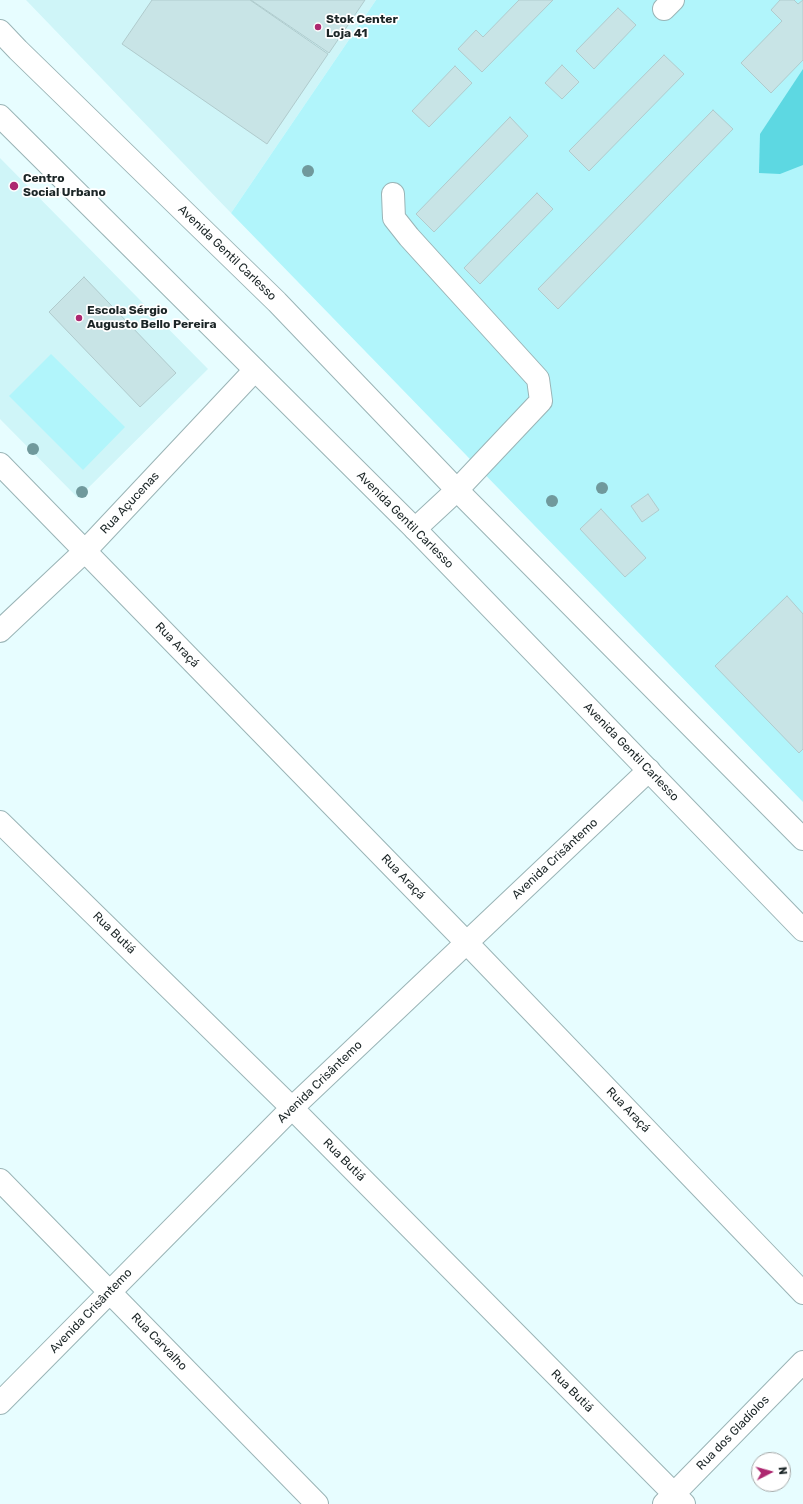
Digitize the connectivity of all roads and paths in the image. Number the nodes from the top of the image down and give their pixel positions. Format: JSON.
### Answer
{"nodes":[{"id":1,"x":0,"y":31,"type":"edge"},
{"id":2,"x":0,"y":116,"type":"edge"},
{"id":3,"x":393,"y":194,"type":"dead end"},
{"id":4,"x":255,"y":370,"type":"junction"},
{"id":5,"x":0,"y":464,"type":"edge"},
{"id":6,"x":457,"y":490,"type":"junction"},
{"id":7,"x":415,"y":529,"type":"junction"},
{"id":8,"x":85,"y":551,"type":"junction"},
{"id":9,"x":0,"y":631,"type":"edge"},
{"id":10,"x":649,"y":770,"type":"junction"},
{"id":11,"x":0,"y":822,"type":"edge"},
{"id":12,"x":803,"y":839,"type":"edge"},
{"id":13,"x":803,"y":930,"type":"edge"},
{"id":14,"x":466,"y":942,"type":"junction"},
{"id":15,"x":292,"y":1108,"type":"junction"},
{"id":16,"x":0,"y":1180,"type":"edge"},
{"id":17,"x":109,"y":1291,"type":"junction"},
{"id":18,"x":803,"y":1293,"type":"edge"},
{"id":19,"x":803,"y":1362,"type":"edge"},
{"id":20,"x":0,"y":1403,"type":"edge"},
{"id":21,"x":674,"y":1500,"type":"edge"},
{"id":22,"x":317,"y":1504,"type":"edge"}],
"edges":[{"from":1,"to":6,"type":"street","name":"Avenida Gentil Carlesso"},
{"from":2,"to":4,"type":"street","name":"Avenida Gentil Carlesso"},
{"from":3,"to":6,"type":"street"},
{"from":4,"to":7,"type":"street","name":"Avenida Gentil Carlesso"},
{"from":4,"to":8,"type":"street","name":"Rua Açucenas"},
{"from":5,"to":8,"type":"street","name":"Rua Araçá"},
{"from":6,"to":7,"type":"street"},
{"from":6,"to":12,"type":"street","name":"Avenida Gentil Carlesso"},
{"from":7,"to":10,"type":"street","name":"Avenida Gentil Carlesso"},
{"from":8,"to":9,"type":"street","name":"Rua Açucenas"},
{"from":8,"to":14,"type":"street","name":"Rua Araçá"},
{"from":10,"to":13,"type":"street","name":"Avenida Gentil Carlesso"},
{"from":10,"to":14,"type":"street","name":"Avenida Crisântemo"},
{"from":11,"to":15,"type":"street","name":"Rua Butiá"},
{"from":14,"to":15,"type":"street","name":"Avenida Crisântemo"},
{"from":14,"to":18,"type":"street","name":"Rua Araçá"},
{"from":15,"to":17,"type":"street","name":"Avenida Crisântemo"},
{"from":15,"to":21,"type":"street","name":"Rua Butiá"},
{"from":16,"to":17,"type":"street","name":"Rua Carvalho"},
{"from":17,"to":20,"type":"street","name":"Avenida Crisântemo"},
{"from":17,"to":22,"type":"street","name":"Rua Carvalho"},
{"from":19,"to":21,"type":"street","name":"Rua dos Gladíolos"}]}
